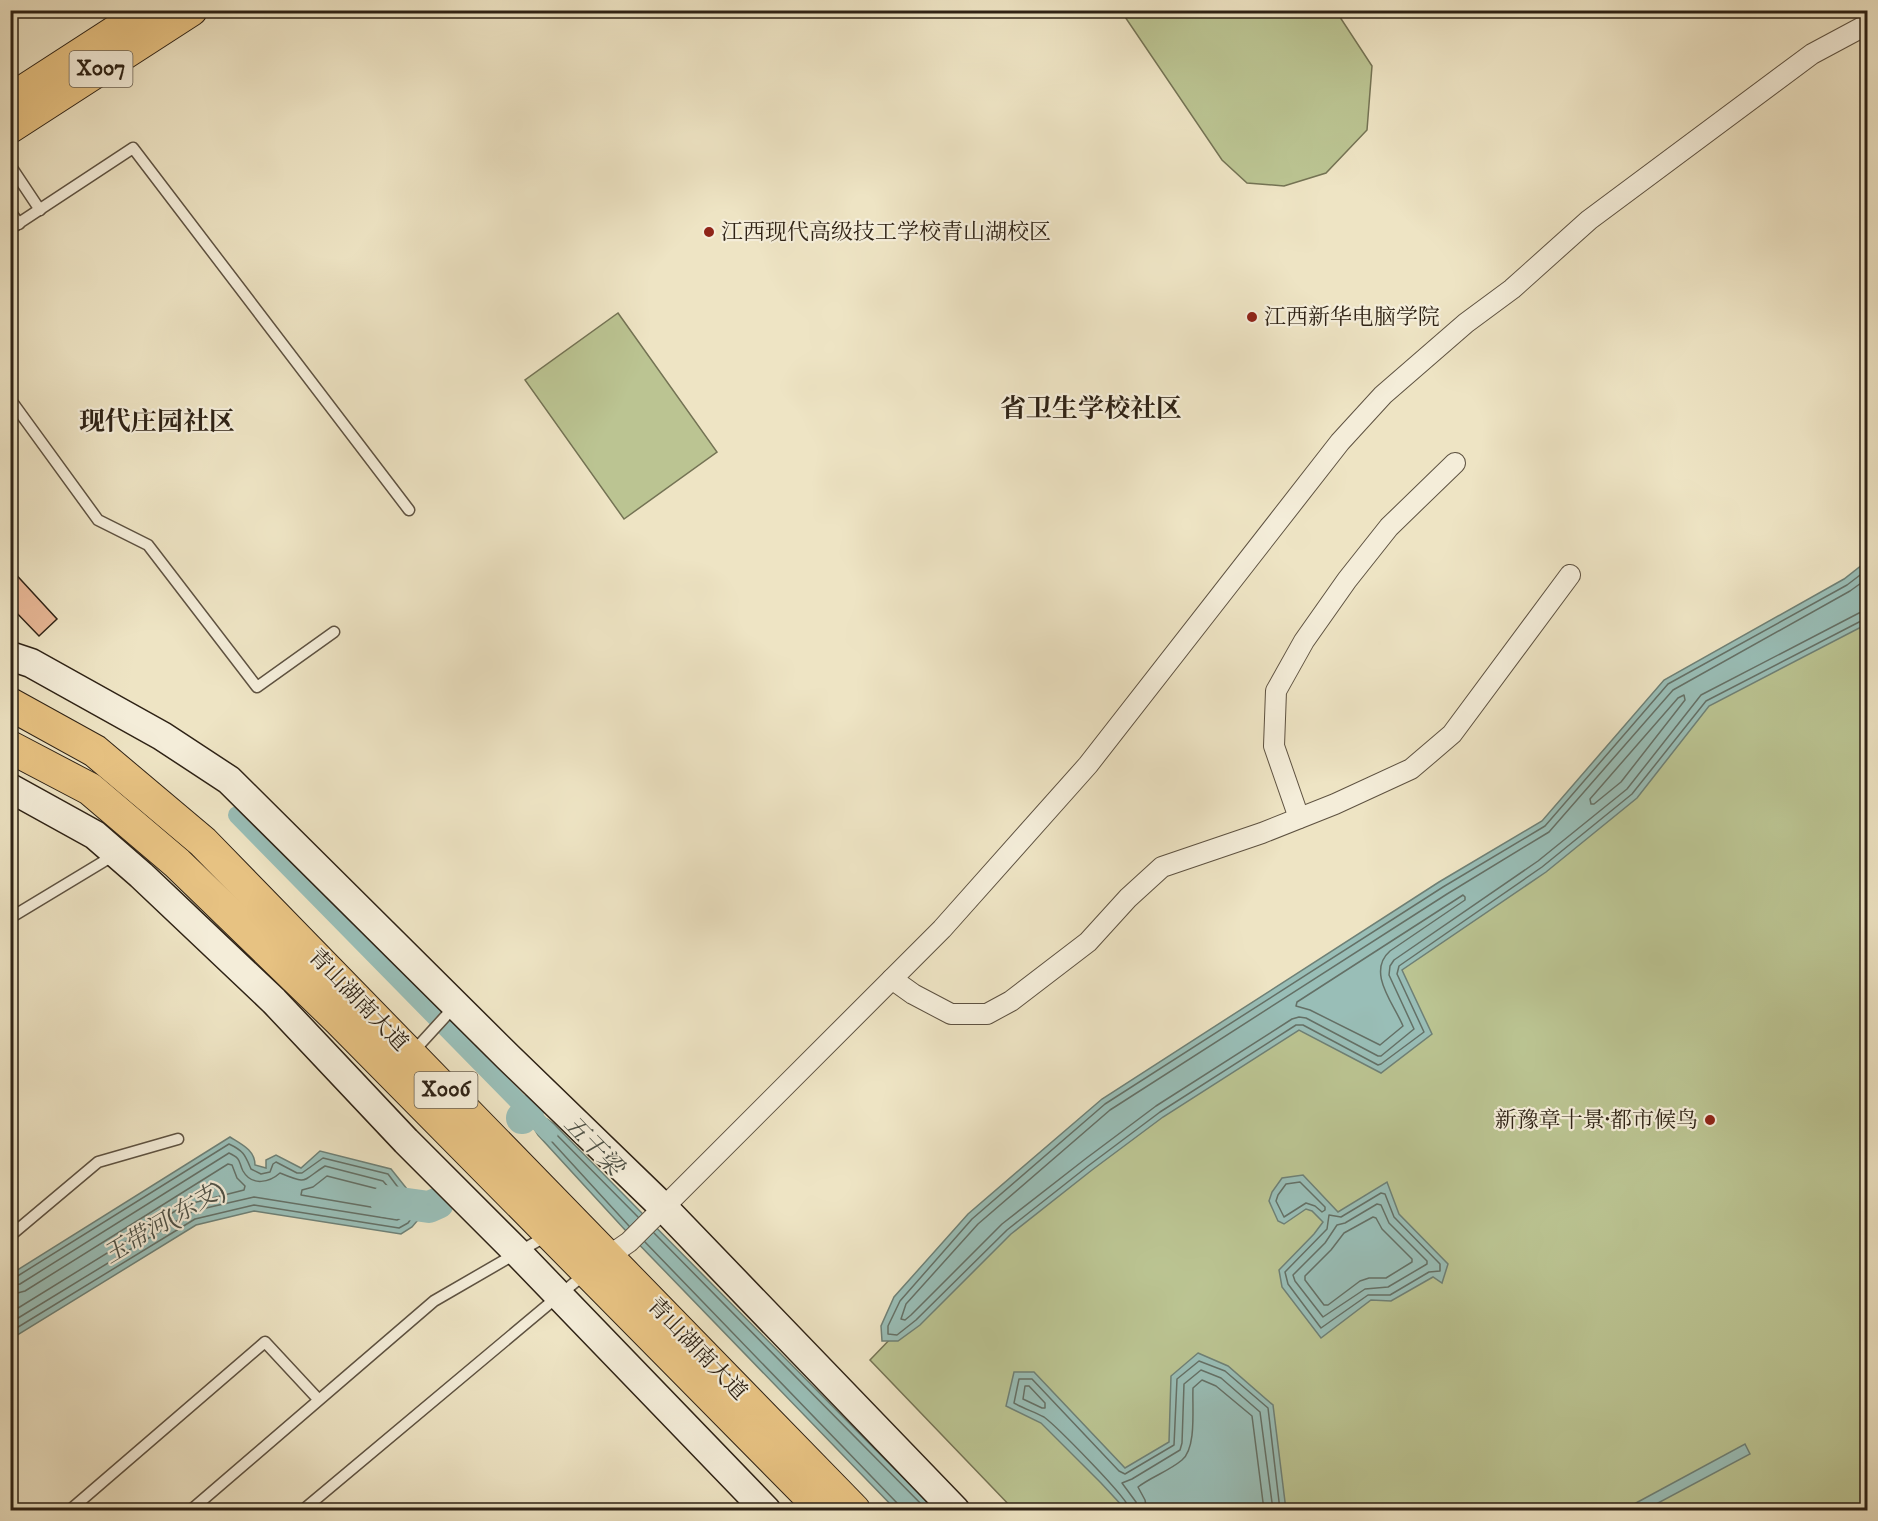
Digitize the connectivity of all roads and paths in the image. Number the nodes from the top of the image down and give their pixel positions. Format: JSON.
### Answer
{"nodes":[{"id":1,"x":149,"y":10,"type":"edge"},
{"id":2,"x":191,"y":10,"type":"edge"},
{"id":3,"x":1868,"y":24,"type":"edge"},
{"id":4,"x":10,"y":100,"type":"edge"},
{"id":5,"x":10,"y":127,"type":"edge"},
{"id":6,"x":10,"y":165,"type":"edge"},
{"id":7,"x":40,"y":210,"type":"junction"},
{"id":8,"x":10,"y":211,"type":"edge"},
{"id":9,"x":15,"y":226,"type":"edge"},
{"id":10,"x":10,"y":399,"type":"edge"},
{"id":11,"x":1455,"y":464,"type":"dead end"},
{"id":12,"x":409,"y":510,"type":"dead end"},
{"id":13,"x":1570,"y":575,"type":"dead end"},
{"id":14,"x":334,"y":632,"type":"dead end"},
{"id":15,"x":10,"y":656,"type":"edge"},
{"id":16,"x":10,"y":704,"type":"edge"},
{"id":17,"x":10,"y":747,"type":"edge"},
{"id":18,"x":10,"y":788,"type":"edge"},
{"id":19,"x":1299,"y":818,"type":"junction"},
{"id":20,"x":116,"y":854,"type":"junction"},
{"id":21,"x":10,"y":918,"type":"edge"},
{"id":22,"x":892,"y":979,"type":"junction"},
{"id":23,"x":455,"y":1006,"type":"junction"},
{"id":24,"x":417,"y":1047,"type":"junction"},
{"id":25,"x":178,"y":1140,"type":"dead end"},
{"id":26,"x":660,"y":1209,"type":"junction"},
{"id":27,"x":550,"y":1234,"type":"junction"},
{"id":28,"x":10,"y":1236,"type":"edge"},
{"id":29,"x":518,"y":1253,"type":"junction"},
{"id":30,"x":608,"y":1257,"type":"junction"},
{"id":31,"x":559,"y":1295,"type":"junction"},
{"id":32,"x":318,"y":1399,"type":"junction"},
{"id":33,"x":70,"y":1510,"type":"edge"},
{"id":34,"x":191,"y":1510,"type":"edge"},
{"id":35,"x":303,"y":1510,"type":"edge"},
{"id":36,"x":766,"y":1510,"type":"edge"},
{"id":37,"x":823,"y":1510,"type":"edge"},
{"id":38,"x":855,"y":1510,"type":"edge"},
{"id":39,"x":955,"y":1510,"type":"edge"}],
"edges":[{"from":1,"to":4,"type":"main road"},
{"from":2,"to":5,"type":"main road","number":"X007"},
{"from":3,"to":22,"type":"street"},
{"from":6,"to":7,"type":"lane"},
{"from":7,"to":9,"type":"lane"},
{"from":7,"to":12,"type":"lane"},
{"from":8,"to":9,"type":"lane"},
{"from":10,"to":14,"type":"lane"},
{"from":11,"to":19,"type":"street"},
{"from":13,"to":19,"type":"street"},
{"from":15,"to":23,"type":"main road"},
{"from":16,"to":24,"type":"main road","name":"青山湖南大道","number":"X006"},
{"from":17,"to":27,"type":"main road","name":"青山湖南大道","number":"X006"},
{"from":18,"to":20,"type":"main road"},
{"from":19,"to":22,"type":"street"},
{"from":20,"to":21,"type":"lane"},
{"from":20,"to":29,"type":"main road"},
{"from":22,"to":26,"type":"street"},
{"from":23,"to":24,"type":"lane"},
{"from":23,"to":26,"type":"main road"},
{"from":24,"to":30,"type":"main road","name":"青山湖南大道","number":"X006"},
{"from":25,"to":28,"type":"lane"},
{"from":26,"to":30,"type":"street"},
{"from":26,"to":39,"type":"main road"},
{"from":27,"to":29,"type":"lane"},
{"from":27,"to":30,"type":"main road","name":"青山湖南大道","number":"X006"},
{"from":29,"to":31,"type":"main road"},
{"from":29,"to":32,"type":"lane"},
{"from":30,"to":31,"type":"lane"},
{"from":30,"to":37,"type":"main road","name":"青山湖南大道","number":"X006"},
{"from":30,"to":38,"type":"main road","name":"青山湖南大道","number":"X006"},
{"from":31,"to":35,"type":"lane"},
{"from":31,"to":36,"type":"main road"},
{"from":32,"to":33,"type":"lane"},
{"from":32,"to":34,"type":"lane"}]}
